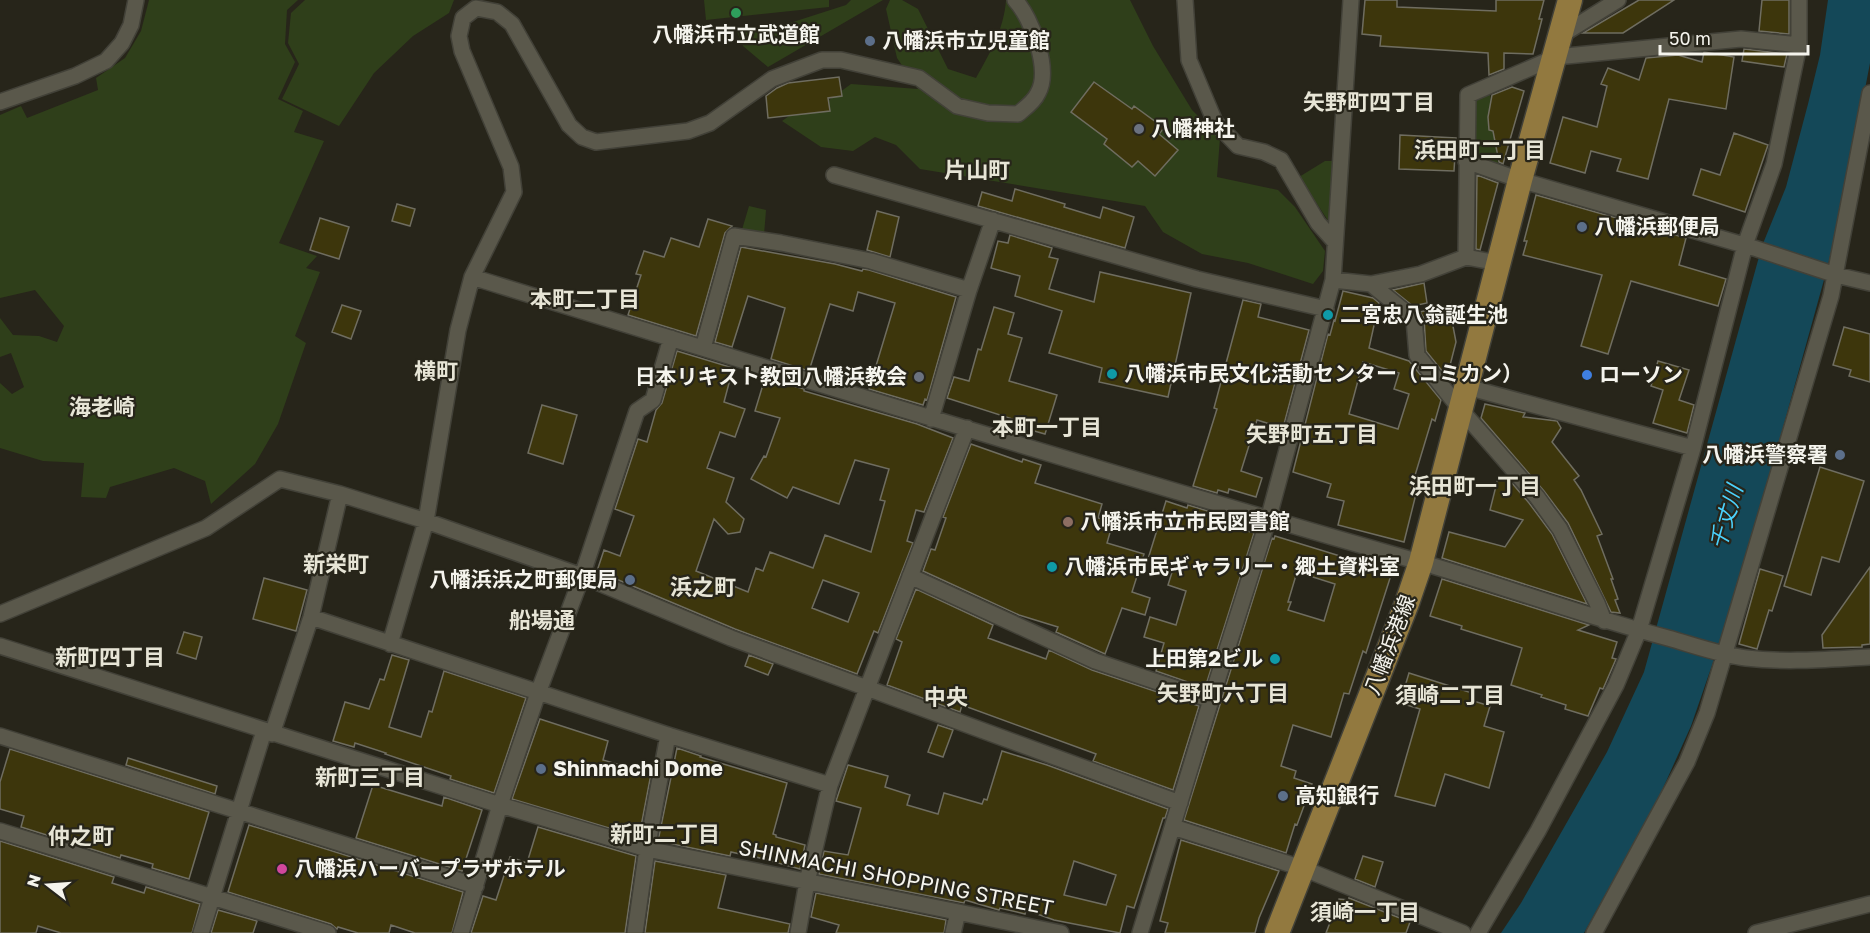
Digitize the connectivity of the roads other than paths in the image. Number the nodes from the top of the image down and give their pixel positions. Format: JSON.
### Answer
{"nodes":[{"id":1,"x":136,"y":0,"type":"edge"},
{"id":2,"x":1015,"y":0,"type":"edge"},
{"id":3,"x":1185,"y":0,"type":"edge"},
{"id":4,"x":1351,"y":0,"type":"edge"},
{"id":5,"x":1570,"y":0,"type":"edge"},
{"id":6,"x":1618,"y":0,"type":"edge"},
{"id":7,"x":1799,"y":0,"type":"edge"},
{"id":8,"x":1799,"y":45,"type":"junction"},
{"id":9,"x":1558,"y":47,"type":"junction"},
{"id":10,"x":1870,"y":93,"type":"edge"},
{"id":11,"x":0,"y":102,"type":"edge"},
{"id":12,"x":1466,"y":161,"type":"junction"},
{"id":13,"x":834,"y":175,"type":"dead end"},
{"id":14,"x":1520,"y":180,"type":"junction"},
{"id":15,"x":993,"y":220,"type":"junction"},
{"id":16,"x":1335,"y":242,"type":"junction"},
{"id":17,"x":1749,"y":247,"type":"junction"},
{"id":18,"x":1466,"y":257,"type":"junction"},
{"id":19,"x":1498,"y":263,"type":"junction"},
{"id":20,"x":1834,"y":274,"type":"junction"},
{"id":21,"x":472,"y":277,"type":"junction"},
{"id":22,"x":1333,"y":280,"type":"junction"},
{"id":23,"x":1371,"y":284,"type":"junction"},
{"id":24,"x":1870,"y":284,"type":"edge"},
{"id":25,"x":969,"y":290,"type":"junction"},
{"id":26,"x":1326,"y":309,"type":"junction"},
{"id":27,"x":671,"y":338,"type":"junction"},
{"id":28,"x":703,"y":348,"type":"junction"},
{"id":29,"x":1467,"y":387,"type":"junction"},
{"id":30,"x":1461,"y":410,"type":"junction"},
{"id":31,"x":931,"y":419,"type":"junction"},
{"id":32,"x":967,"y":428,"type":"junction"},
{"id":33,"x":1693,"y":448,"type":"junction"},
{"id":34,"x":340,"y":494,"type":"junction"},
{"id":35,"x":1268,"y":520,"type":"junction"},
{"id":36,"x":426,"y":521,"type":"junction"},
{"id":37,"x":1421,"y":562,"type":"junction"},
{"id":38,"x":582,"y":576,"type":"junction"},
{"id":39,"x":910,"y":576,"type":"junction"},
{"id":40,"x":0,"y":614,"type":"edge"},
{"id":41,"x":311,"y":617,"type":"junction"},
{"id":42,"x":1604,"y":621,"type":"junction"},
{"id":43,"x":1644,"y":632,"type":"junction"},
{"id":44,"x":390,"y":644,"type":"junction"},
{"id":45,"x":0,"y":646,"type":"edge"},
{"id":46,"x":1721,"y":652,"type":"junction"},
{"id":47,"x":1870,"y":657,"type":"edge"},
{"id":48,"x":867,"y":690,"type":"junction"},
{"id":49,"x":538,"y":693,"type":"junction"},
{"id":50,"x":1211,"y":700,"type":"junction"},
{"id":51,"x":268,"y":732,"type":"junction"},
{"id":52,"x":668,"y":735,"type":"junction"},
{"id":53,"x":0,"y":736,"type":"edge"},
{"id":54,"x":830,"y":785,"type":"junction"},
{"id":55,"x":1180,"y":803,"type":"junction"},
{"id":56,"x":500,"y":805,"type":"junction"},
{"id":57,"x":239,"y":811,"type":"junction"},
{"id":58,"x":1173,"y":827,"type":"junction"},
{"id":59,"x":0,"y":831,"type":"edge"},
{"id":60,"x":647,"y":849,"type":"junction"},
{"id":61,"x":1302,"y":868,"type":"junction"},
{"id":62,"x":807,"y":882,"type":"junction"},
{"id":63,"x":476,"y":886,"type":"junction"},
{"id":64,"x":212,"y":897,"type":"junction"},
{"id":65,"x":1870,"y":904,"type":"edge"},
{"id":66,"x":958,"y":912,"type":"junction"},
{"id":67,"x":1775,"y":931,"type":"edge"},
{"id":68,"x":201,"y":933,"type":"edge"},
{"id":69,"x":328,"y":933,"type":"edge"},
{"id":70,"x":461,"y":933,"type":"edge"},
{"id":71,"x":635,"y":933,"type":"edge"},
{"id":72,"x":798,"y":933,"type":"edge"},
{"id":73,"x":953,"y":933,"type":"edge"},
{"id":74,"x":1061,"y":933,"type":"edge"},
{"id":75,"x":1140,"y":933,"type":"edge"},
{"id":76,"x":1277,"y":933,"type":"edge"},
{"id":77,"x":1463,"y":933,"type":"edge"},
{"id":78,"x":1478,"y":933,"type":"edge"},
{"id":79,"x":1594,"y":933,"type":"edge"},
{"id":80,"x":1756,"y":933,"type":"edge"}],
"edges":[{"from":1,"to":11,"type":"street"},
{"from":2,"to":21,"type":"street"},
{"from":3,"to":16,"type":"street"},
{"from":4,"to":16,"type":"street"},
{"from":5,"to":9,"type":"main road","name":"八幡浜港線"},
{"from":6,"to":9,"type":"street"},
{"from":7,"to":8,"type":"street"},
{"from":8,"to":9,"type":"street"},
{"from":8,"to":17,"type":"street"},
{"from":9,"to":12,"type":"street"},
{"from":9,"to":14,"type":"main road","name":"八幡浜港線"},
{"from":10,"to":20,"type":"street"},
{"from":12,"to":14,"type":"street"},
{"from":12,"to":18,"type":"street"},
{"from":13,"to":15,"type":"street"},
{"from":14,"to":17,"type":"street"},
{"from":14,"to":19,"type":"main road","name":"八幡浜港線"},
{"from":15,"to":25,"type":"street"},
{"from":15,"to":26,"type":"street"},
{"from":16,"to":22,"type":"street"},
{"from":17,"to":20,"type":"street"},
{"from":17,"to":33,"type":"street"},
{"from":18,"to":19,"type":"street"},
{"from":18,"to":23,"type":"street"},
{"from":19,"to":29,"type":"main road","name":"八幡浜港線"},
{"from":20,"to":24,"type":"street"},
{"from":20,"to":46,"type":"street"},
{"from":21,"to":27,"type":"street"},
{"from":21,"to":36,"type":"street"},
{"from":22,"to":23,"type":"street"},
{"from":22,"to":26,"type":"street"},
{"from":23,"to":30,"type":"street"},
{"from":25,"to":28,"type":"street"},
{"from":25,"to":31,"type":"street"},
{"from":26,"to":35,"type":"street"},
{"from":27,"to":28,"type":"street"},
{"from":27,"to":38,"type":"street"},
{"from":28,"to":31,"type":"street"},
{"from":29,"to":30,"type":"main road","name":"八幡浜港線"},
{"from":29,"to":33,"type":"street"},
{"from":30,"to":37,"type":"main road","name":"八幡浜港線"},
{"from":30,"to":42,"type":"street"},
{"from":31,"to":32,"type":"street"},
{"from":32,"to":35,"type":"street"},
{"from":32,"to":39,"type":"street"},
{"from":33,"to":43,"type":"street"},
{"from":34,"to":36,"type":"street"},
{"from":34,"to":40,"type":"street"},
{"from":34,"to":41,"type":"street"},
{"from":35,"to":37,"type":"street"},
{"from":35,"to":50,"type":"street"},
{"from":36,"to":38,"type":"street"},
{"from":36,"to":44,"type":"street"},
{"from":37,"to":42,"type":"street"},
{"from":37,"to":61,"type":"main road","name":"八幡浜港線"},
{"from":38,"to":48,"type":"street"},
{"from":38,"to":49,"type":"street"},
{"from":39,"to":48,"type":"street"},
{"from":39,"to":50,"type":"street"},
{"from":41,"to":44,"type":"street"},
{"from":41,"to":51,"type":"street"},
{"from":42,"to":43,"type":"street"},
{"from":43,"to":46,"type":"street"},
{"from":43,"to":78,"type":"street"},
{"from":44,"to":49,"type":"street"},
{"from":45,"to":51,"type":"street","name":"SHINMACHI SHOPPING STREET"},
{"from":46,"to":47,"type":"street"},
{"from":46,"to":79,"type":"street"},
{"from":48,"to":54,"type":"street"},
{"from":48,"to":55,"type":"street"},
{"from":49,"to":52,"type":"street"},
{"from":49,"to":56,"type":"street"},
{"from":50,"to":55,"type":"street"},
{"from":51,"to":56,"type":"street","name":"SHINMACHI SHOPPING STREET"},
{"from":51,"to":57,"type":"street"},
{"from":52,"to":54,"type":"street"},
{"from":52,"to":60,"type":"street"},
{"from":53,"to":57,"type":"street"},
{"from":54,"to":62,"type":"street"},
{"from":55,"to":58,"type":"street"},
{"from":56,"to":60,"type":"street","name":"SHINMACHI SHOPPING STREET"},
{"from":56,"to":63,"type":"street"},
{"from":57,"to":63,"type":"street"},
{"from":57,"to":64,"type":"street"},
{"from":58,"to":61,"type":"street"},
{"from":58,"to":75,"type":"street"},
{"from":59,"to":64,"type":"street"},
{"from":60,"to":62,"type":"street","name":"SHINMACHI SHOPPING STREET"},
{"from":60,"to":71,"type":"street"},
{"from":61,"to":76,"type":"main road","name":"八幡浜港線"},
{"from":61,"to":77,"type":"street"},
{"from":62,"to":66,"type":"street","name":"SHINMACHI SHOPPING STREET"},
{"from":62,"to":72,"type":"street"},
{"from":63,"to":70,"type":"street"},
{"from":64,"to":68,"type":"street"},
{"from":64,"to":69,"type":"street"},
{"from":65,"to":67,"type":"street"},
{"from":66,"to":73,"type":"street"},
{"from":66,"to":74,"type":"street","name":"SHINMACHI SHOPPING STREET"},
{"from":67,"to":80,"type":"street"}]}
